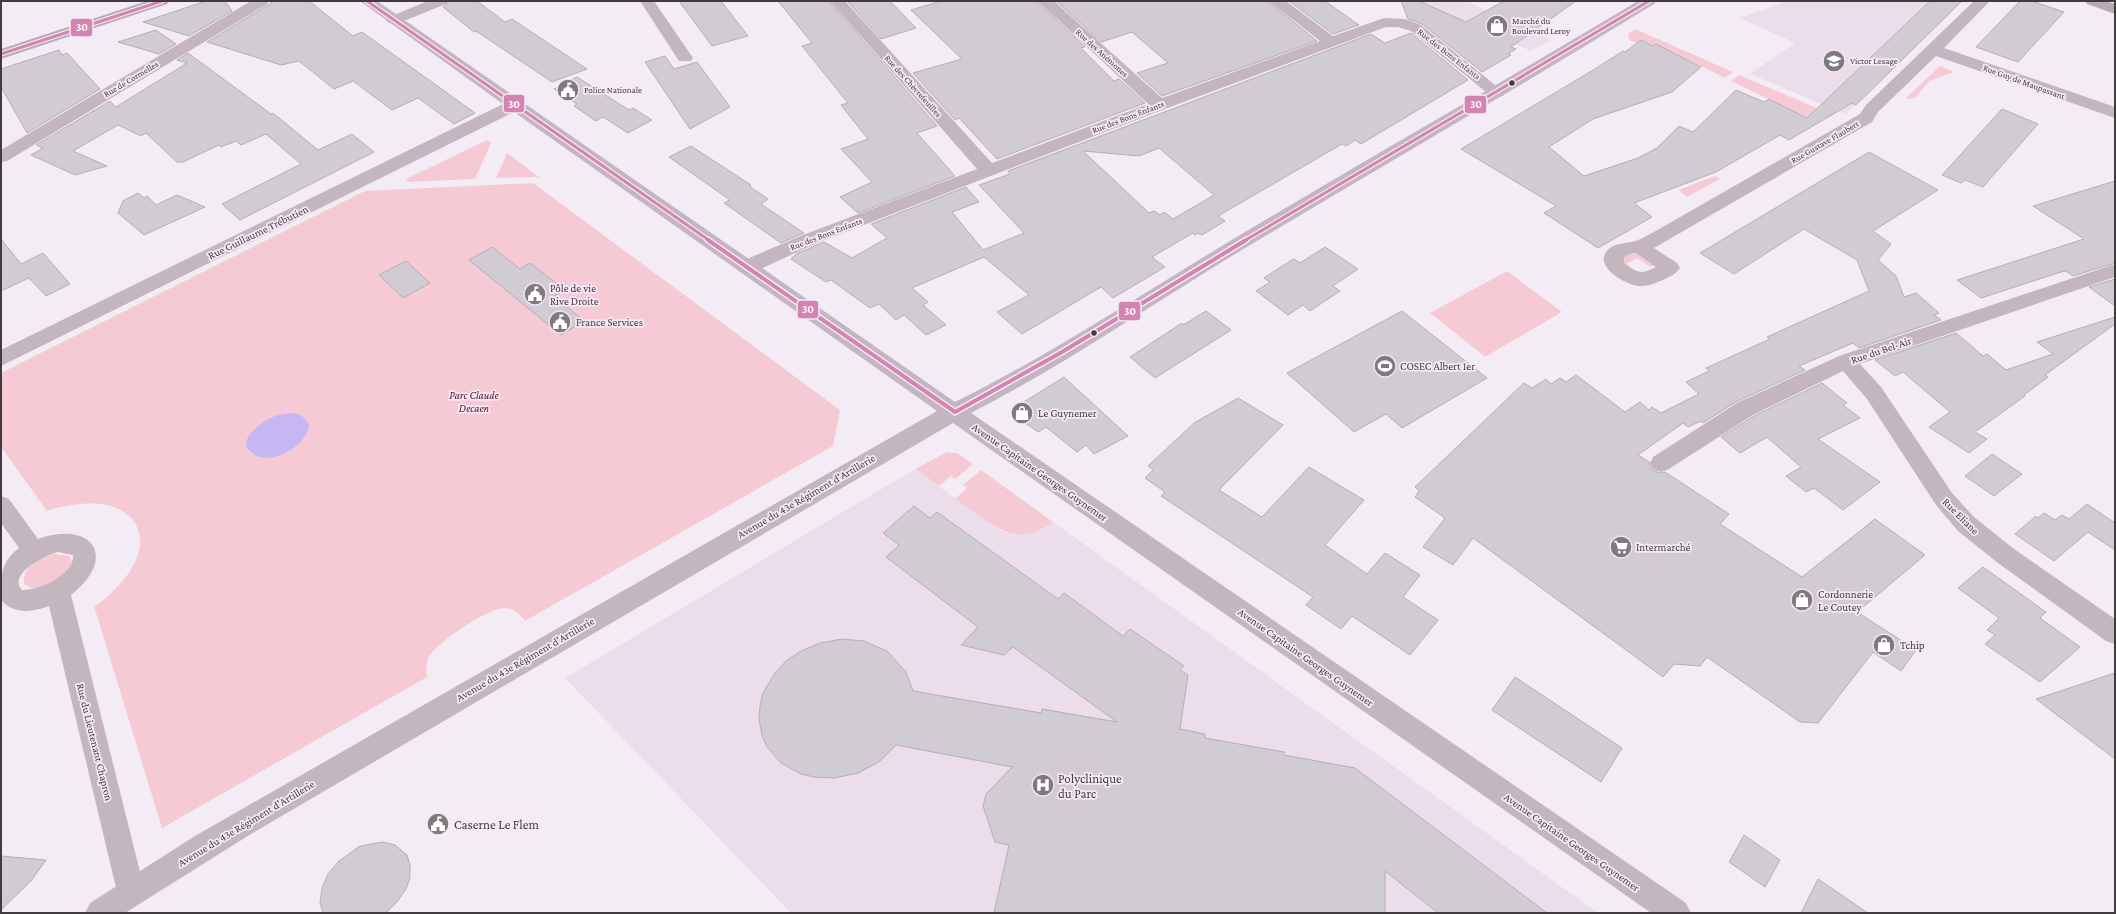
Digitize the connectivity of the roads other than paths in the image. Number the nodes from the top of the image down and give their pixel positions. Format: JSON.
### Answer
{"nodes":[{"id":1,"x":162,"y":1,"type":"edge"},
{"id":2,"x":262,"y":1,"type":"edge"},
{"id":3,"x":367,"y":1,"type":"edge"},
{"id":4,"x":441,"y":1,"type":"edge"},
{"id":5,"x":647,"y":1,"type":"edge"},
{"id":6,"x":837,"y":1,"type":"edge"},
{"id":7,"x":1045,"y":1,"type":"edge"},
{"id":8,"x":1276,"y":1,"type":"edge"},
{"id":9,"x":1649,"y":1,"type":"edge"},
{"id":10,"x":1983,"y":1,"type":"edge"},
{"id":11,"x":2092,"y":1,"type":"edge"},
{"id":12,"x":2115,"y":9,"type":"edge"},
{"id":13,"x":394,"y":20,"type":"junction"},
{"id":14,"x":1330,"y":41,"type":"junction"},
{"id":15,"x":1934,"y":50,"type":"junction"},
{"id":16,"x":1,"y":54,"type":"edge"},
{"id":17,"x":685,"y":58,"type":"dead end"},
{"id":18,"x":1497,"y":93,"type":"junction"},
{"id":19,"x":515,"y":105,"type":"junction"},
{"id":20,"x":1159,"y":105,"type":"junction"},
{"id":21,"x":2115,"y":113,"type":"edge"},
{"id":22,"x":1,"y":157,"type":"edge"},
{"id":23,"x":989,"y":171,"type":"junction"},
{"id":24,"x":1640,"y":247,"type":"dead end"},
{"id":25,"x":747,"y":267,"type":"junction"},
{"id":26,"x":2115,"y":270,"type":"edge"},
{"id":27,"x":1,"y":359,"type":"edge"},
{"id":28,"x":1846,"y":361,"type":"junction"},
{"id":29,"x":955,"y":412,"type":"junction"},
{"id":30,"x":1661,"y":463,"type":"dead end"},
{"id":31,"x":1,"y":505,"type":"edge"},
{"id":32,"x":34,"y":551,"type":"junction"},
{"id":33,"x":58,"y":592,"type":"junction"},
{"id":34,"x":2114,"y":630,"type":"edge"},
{"id":35,"x":131,"y":892,"type":"junction"},
{"id":36,"x":100,"y":913,"type":"edge"},
{"id":37,"x":1676,"y":913,"type":"edge"}],
"edges":[{"from":1,"to":16,"type":"main road"},
{"from":2,"to":22,"type":"street","name":"Rue de Cormelles"},
{"from":3,"to":13,"type":"street","name":"Avenue Capitaine Georges Guynemer"},
{"from":4,"to":13,"type":"street"},
{"from":5,"to":17,"type":"street"},
{"from":6,"to":23,"type":"street","name":"Rue des Chèvrefeuilles"},
{"from":7,"to":20,"type":"street","name":"Rue des Anémones"},
{"from":8,"to":14,"type":"street"},
{"from":9,"to":18,"type":"street","name":"Avenue du 43e Régiment d'Artillerie"},
{"from":10,"to":15,"type":"street","name":"Rue Gustave Flaubert"},
{"from":11,"to":12,"type":"main road"},
{"from":13,"to":19,"type":"street","name":"Avenue Capitaine Georges Guynemer"},
{"from":14,"to":18,"type":"street","name":"Rue des Bons Enfants"},
{"from":14,"to":20,"type":"street","name":"Rue des Bons Enfants"},
{"from":15,"to":21,"type":"street","name":"Rue Guy de Maupassant"},
{"from":15,"to":24,"type":"street","name":"Rue Gustave Flaubert"},
{"from":18,"to":29,"type":"street","name":"Avenue du 43e Régiment d'Artillerie"},
{"from":19,"to":25,"type":"street","name":"Avenue Capitaine Georges Guynemer"},
{"from":19,"to":27,"type":"street","name":"Rue Guillaume Trébutien"},
{"from":20,"to":23,"type":"street","name":"Rue des Bons Enfants"},
{"from":23,"to":25,"type":"street","name":"Rue des Bons Enfants"},
{"from":25,"to":29,"type":"street","name":"Avenue Capitaine Georges Guynemer"},
{"from":26,"to":28,"type":"street","name":"Rue du Bel-Air"},
{"from":28,"to":30,"type":"street","name":"Rue du Bel-Air"},
{"from":28,"to":34,"type":"street","name":"Rue Eliane"},
{"from":29,"to":35,"type":"street","name":"Avenue du 43e Régiment d'Artillerie"},
{"from":29,"to":37,"type":"street","name":"Avenue Capitaine Georges Guynemer"},
{"from":31,"to":32,"type":"street"},
{"from":32,"to":33,"type":"street"},
{"from":32,"to":33,"type":"street"},
{"from":33,"to":35,"type":"street","name":"Rue du Lieutenant Chapron"},
{"from":35,"to":36,"type":"street","name":"Avenue du 43e Régiment d'Artillerie"}]}
